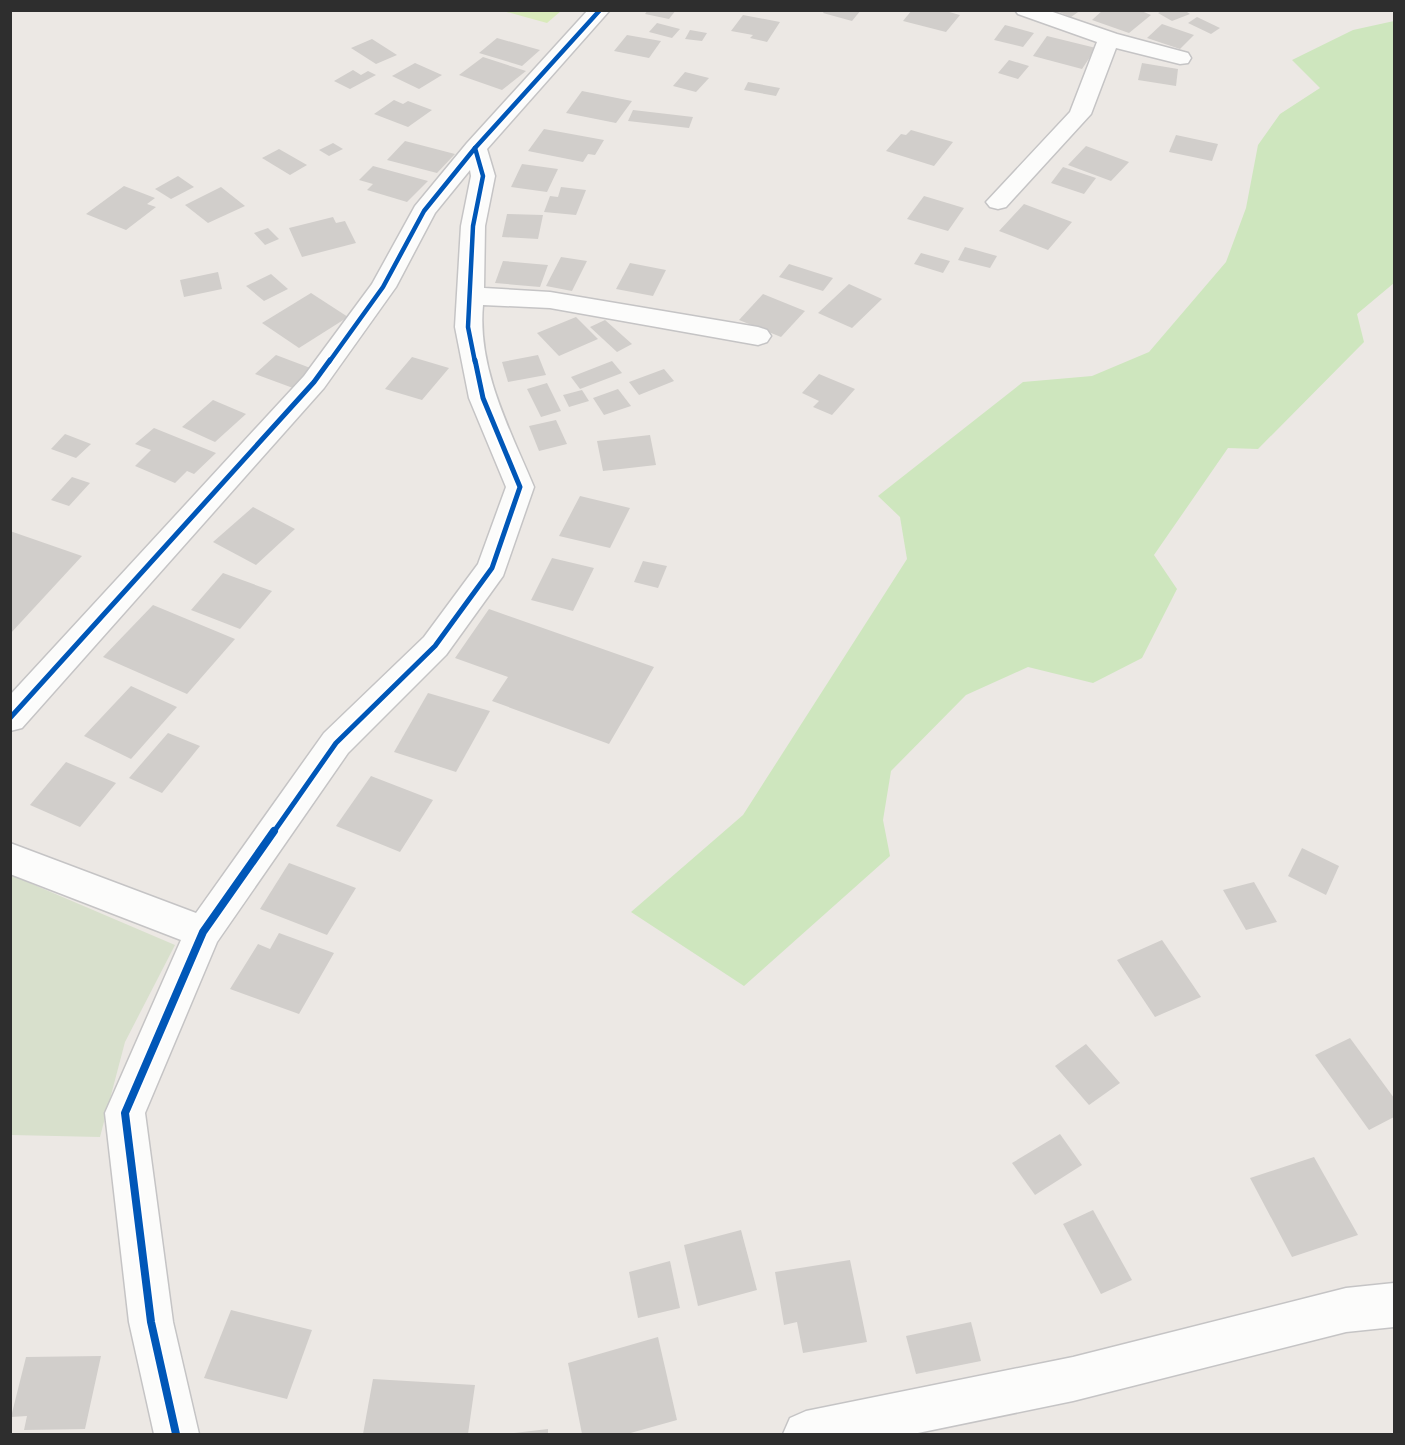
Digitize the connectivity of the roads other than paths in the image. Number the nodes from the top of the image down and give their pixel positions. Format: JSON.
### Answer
{"nodes":[{"id":1,"x":600,"y":10,"type":"edge"},
{"id":2,"x":1025,"y":10,"type":"edge"},
{"id":3,"x":1109,"y":39,"type":"junction"},
{"id":4,"x":1180,"y":58,"type":"dead end"},
{"id":5,"x":475,"y":148,"type":"junction"},
{"id":6,"x":998,"y":202,"type":"dead end"},
{"id":7,"x":471,"y":296,"type":"junction"},
{"id":8,"x":758,"y":336,"type":"dead end"},
{"id":9,"x":10,"y":718,"type":"edge"},
{"id":10,"x":10,"y":858,"type":"edge"},
{"id":11,"x":203,"y":932,"type":"junction"},
{"id":12,"x":1395,"y":1305,"type":"edge"},
{"id":13,"x":176,"y":1434,"type":"edge"},
{"id":14,"x":806,"y":1434,"type":"edge"}],
"edges":[{"from":1,"to":5,"type":"street"},
{"from":2,"to":3,"type":"street"},
{"from":3,"to":4,"type":"street"},
{"from":3,"to":6,"type":"street"},
{"from":5,"to":7,"type":"street"},
{"from":5,"to":9,"type":"street"},
{"from":7,"to":8,"type":"street"},
{"from":7,"to":11,"type":"street"},
{"from":10,"to":11,"type":"street"},
{"from":11,"to":13,"type":"street"},
{"from":12,"to":14,"type":"street"}]}
